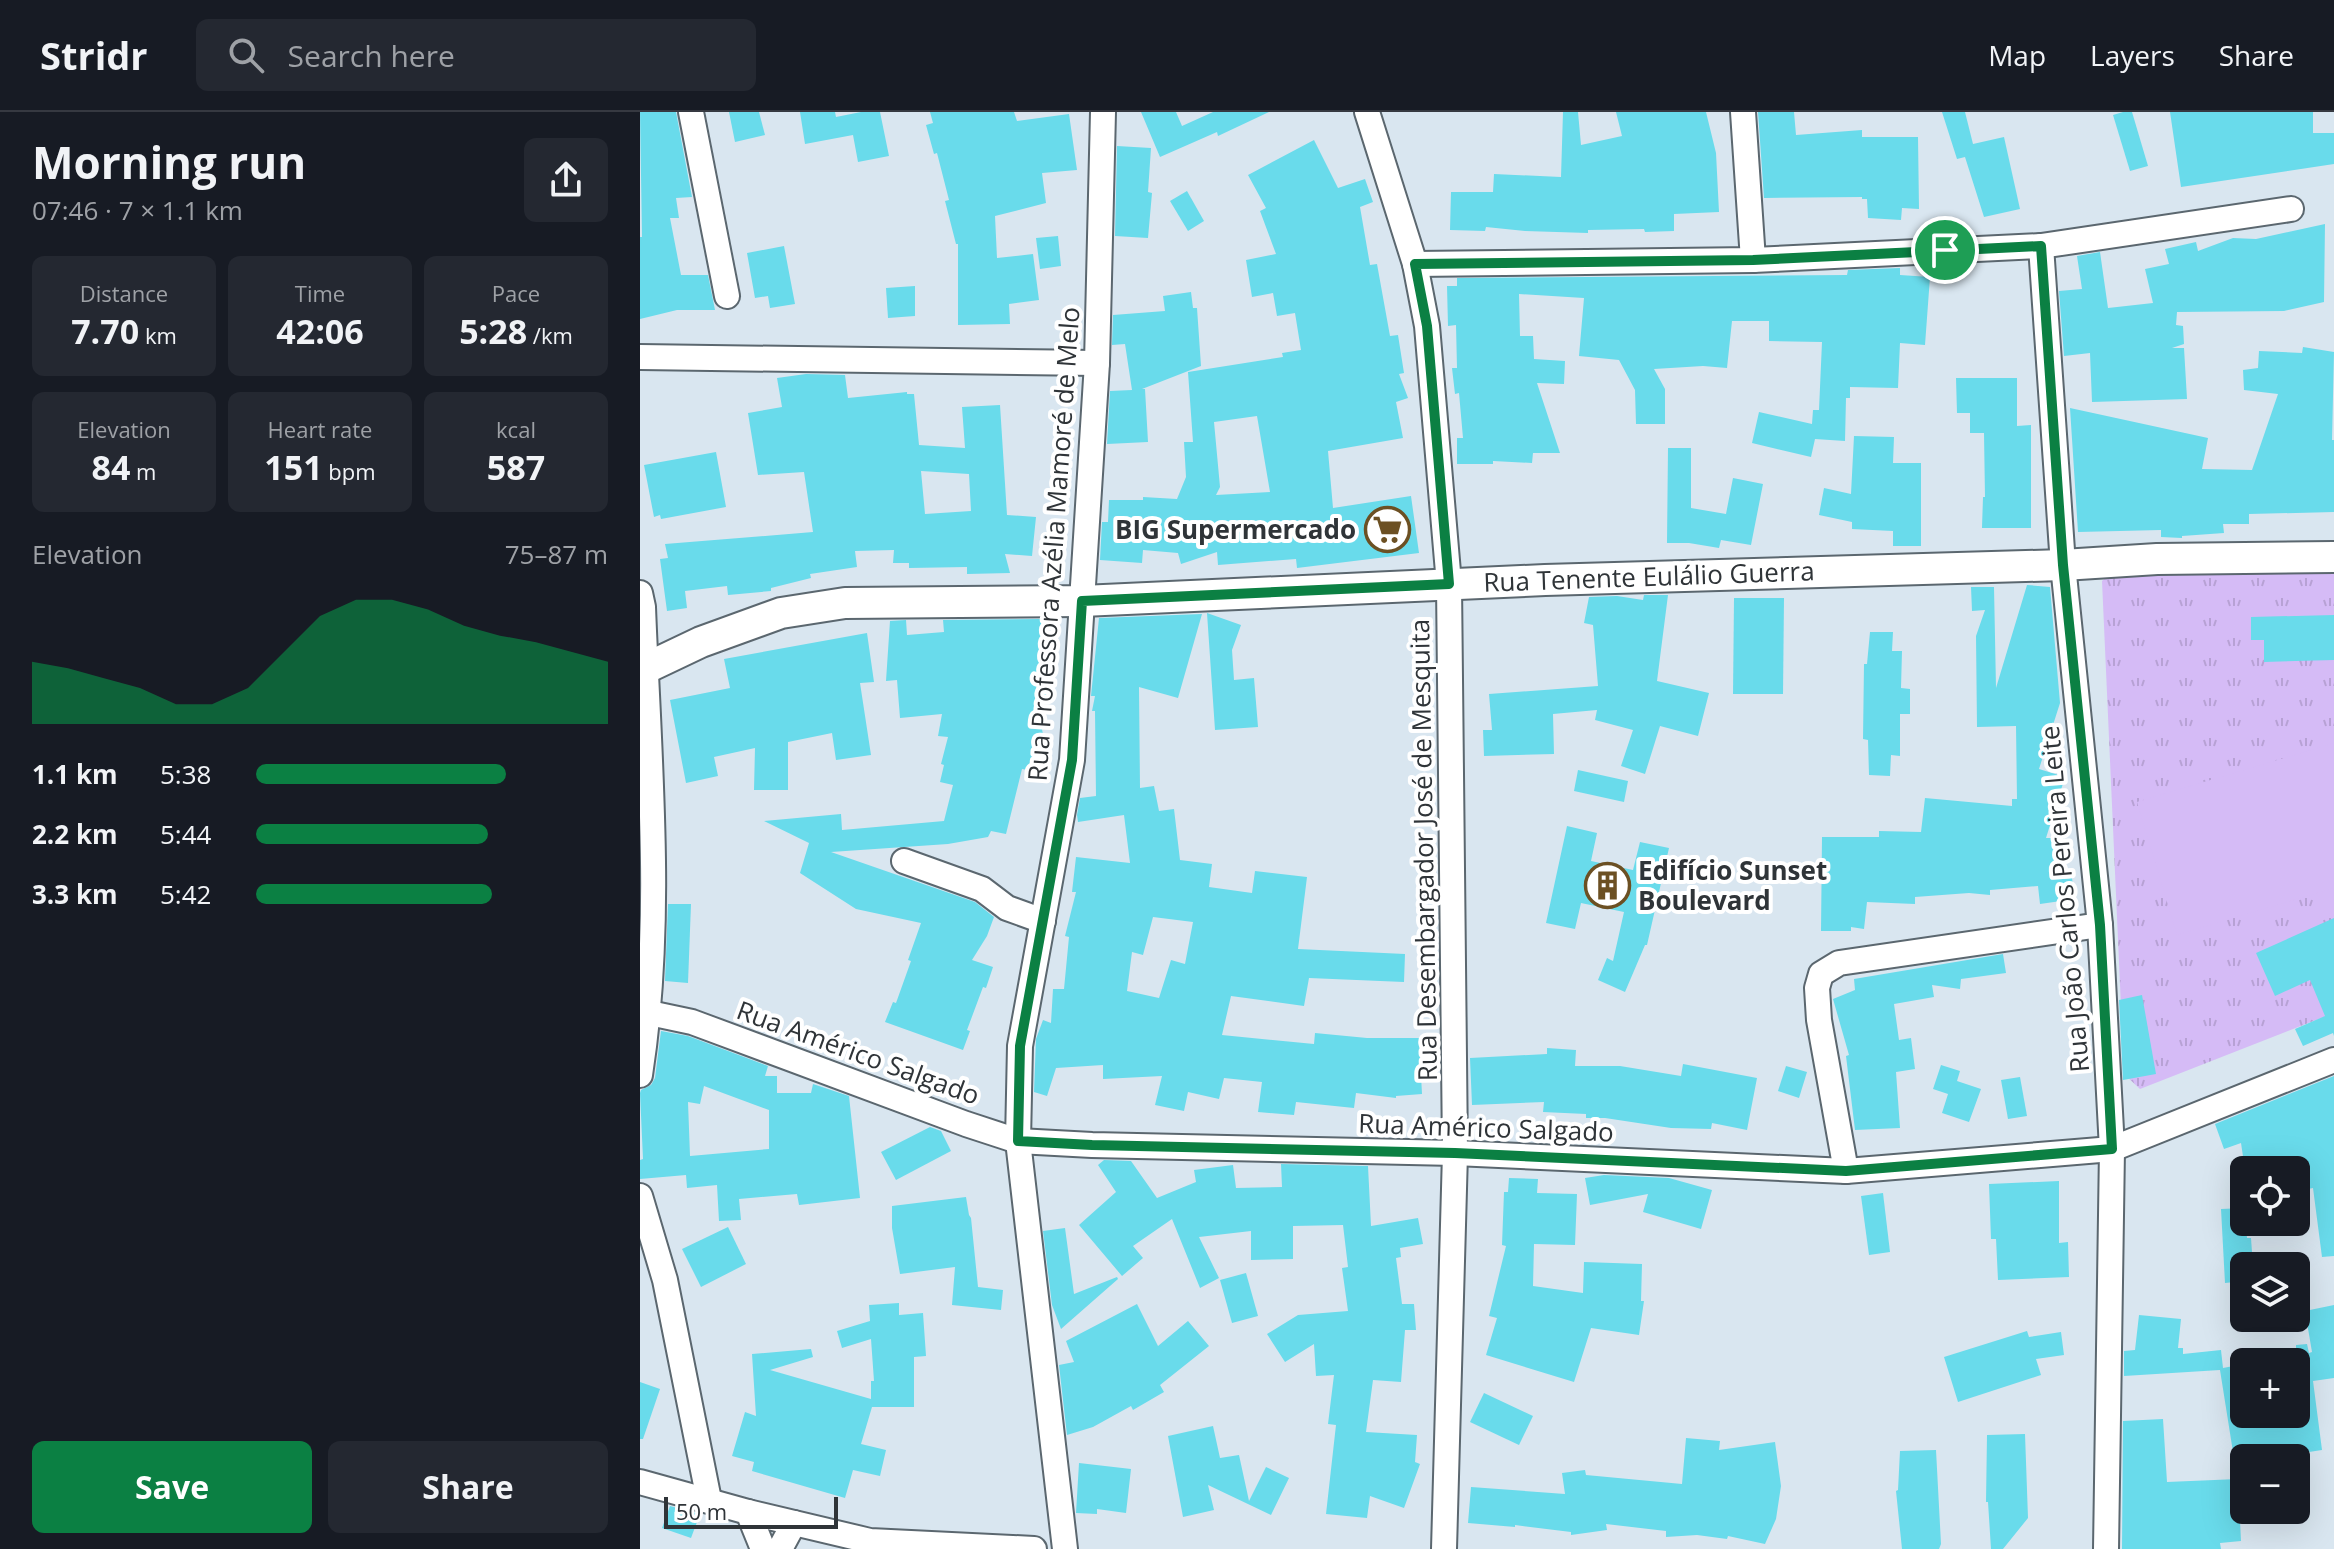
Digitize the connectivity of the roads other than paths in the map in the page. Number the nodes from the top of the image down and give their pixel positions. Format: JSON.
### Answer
{"nodes":[{"id":1,"x":691,"y":112,"type":"edge"},
{"id":2,"x":1103,"y":112,"type":"edge"},
{"id":3,"x":1367,"y":112,"type":"edge"},
{"id":4,"x":1743,"y":112,"type":"edge"},
{"id":5,"x":2291,"y":209,"type":"dead end"},
{"id":6,"x":2041,"y":246,"type":"junction"},
{"id":7,"x":1753,"y":260,"type":"junction"},
{"id":8,"x":1415,"y":264,"type":"junction"},
{"id":9,"x":727,"y":296,"type":"dead end"},
{"id":10,"x":640,"y":357,"type":"edge"},
{"id":11,"x":1097,"y":363,"type":"junction"},
{"id":12,"x":2334,"y":557,"type":"edge"},
{"id":13,"x":2063,"y":565,"type":"junction"},
{"id":14,"x":1449,"y":584,"type":"junction"},
{"id":15,"x":640,"y":593,"type":"edge"},
{"id":16,"x":1082,"y":601,"type":"junction"},
{"id":17,"x":643,"y":670,"type":"edge"},
{"id":18,"x":904,"y":861,"type":"dead end"},
{"id":19,"x":1043,"y":921,"type":"junction"},
{"id":20,"x":2100,"y":925,"type":"junction"},
{"id":21,"x":645,"y":1011,"type":"edge"},
{"id":22,"x":2334,"y":1060,"type":"edge"},
{"id":23,"x":640,"y":1075,"type":"edge"},
{"id":24,"x":1018,"y":1141,"type":"junction"},
{"id":25,"x":2112,"y":1149,"type":"junction"},
{"id":26,"x":1455,"y":1153,"type":"junction"},
{"id":27,"x":1846,"y":1171,"type":"junction"},
{"id":28,"x":640,"y":1196,"type":"edge"},
{"id":29,"x":640,"y":1482,"type":"edge"},
{"id":30,"x":709,"y":1500,"type":"junction"},
{"id":31,"x":748,"y":1512,"type":"junction"},
{"id":32,"x":794,"y":1523,"type":"junction"},
{"id":33,"x":763,"y":1549,"type":"edge"},
{"id":34,"x":780,"y":1549,"type":"edge"},
{"id":35,"x":1034,"y":1549,"type":"edge"},
{"id":36,"x":1065,"y":1549,"type":"edge"},
{"id":37,"x":1444,"y":1549,"type":"edge"},
{"id":38,"x":2106,"y":1549,"type":"edge"}],
"edges":[{"from":1,"to":9,"type":"street"},
{"from":2,"to":11,"type":"street","name":"Rua Professora Azélia Mamoré de Melo"},
{"from":3,"to":8,"type":"street","name":"Rua Desembargador José de Mesquita"},
{"from":4,"to":7,"type":"street"},
{"from":5,"to":6,"type":"street"},
{"from":6,"to":7,"type":"street"},
{"from":6,"to":13,"type":"street","name":"Rua João Carlos Pereira Leite"},
{"from":7,"to":8,"type":"street"},
{"from":8,"to":14,"type":"street","name":"Rua Desembargador José de Mesquita"},
{"from":10,"to":11,"type":"street"},
{"from":11,"to":16,"type":"street","name":"Rua Professora Azélia Mamoré de Melo"},
{"from":12,"to":13,"type":"street","name":"Rua Tenente Eulálio Guerra"},
{"from":13,"to":14,"type":"street","name":"Rua Tenente Eulálio Guerra"},
{"from":13,"to":20,"type":"street","name":"Rua João Carlos Pereira Leite"},
{"from":14,"to":16,"type":"street","name":"Rua Tenente Eulálio Guerra"},
{"from":14,"to":26,"type":"street","name":"Rua Desembargador José de Mesquita"},
{"from":15,"to":17,"type":"street"},
{"from":16,"to":17,"type":"street","name":"Rua Tenente Eulálio Guerra"},
{"from":16,"to":19,"type":"street","name":"Rua Professora Azélia Mamoré de Melo"},
{"from":17,"to":21,"type":"street"},
{"from":18,"to":19,"type":"street"},
{"from":19,"to":24,"type":"street","name":"Rua Professora Azélia Mamoré de Melo"},
{"from":20,"to":25,"type":"street","name":"Rua João Carlos Pereira Leite"},
{"from":20,"to":27,"type":"street"},
{"from":21,"to":23,"type":"street"},
{"from":21,"to":24,"type":"street","name":"Rua Américo Salgado"},
{"from":22,"to":25,"type":"street","name":"Rua Américo Salgado"},
{"from":24,"to":26,"type":"street","name":"Rua Américo Salgado"},
{"from":24,"to":36,"type":"street","name":"Rua Professora Azélia Mamoré de Melo"},
{"from":25,"to":27,"type":"street","name":"Rua Américo Salgado"},
{"from":25,"to":38,"type":"street","name":"Rua João Carlos Pereira Leite"},
{"from":26,"to":27,"type":"street","name":"Rua Américo Salgado"},
{"from":26,"to":37,"type":"street","name":"Rua Desembargador José de Mesquita"},
{"from":28,"to":30,"type":"street"},
{"from":29,"to":30,"type":"street"},
{"from":30,"to":31,"type":"street"},
{"from":31,"to":32,"type":"street"},
{"from":31,"to":33,"type":"street"},
{"from":32,"to":34,"type":"street"},
{"from":32,"to":35,"type":"street"}]}
